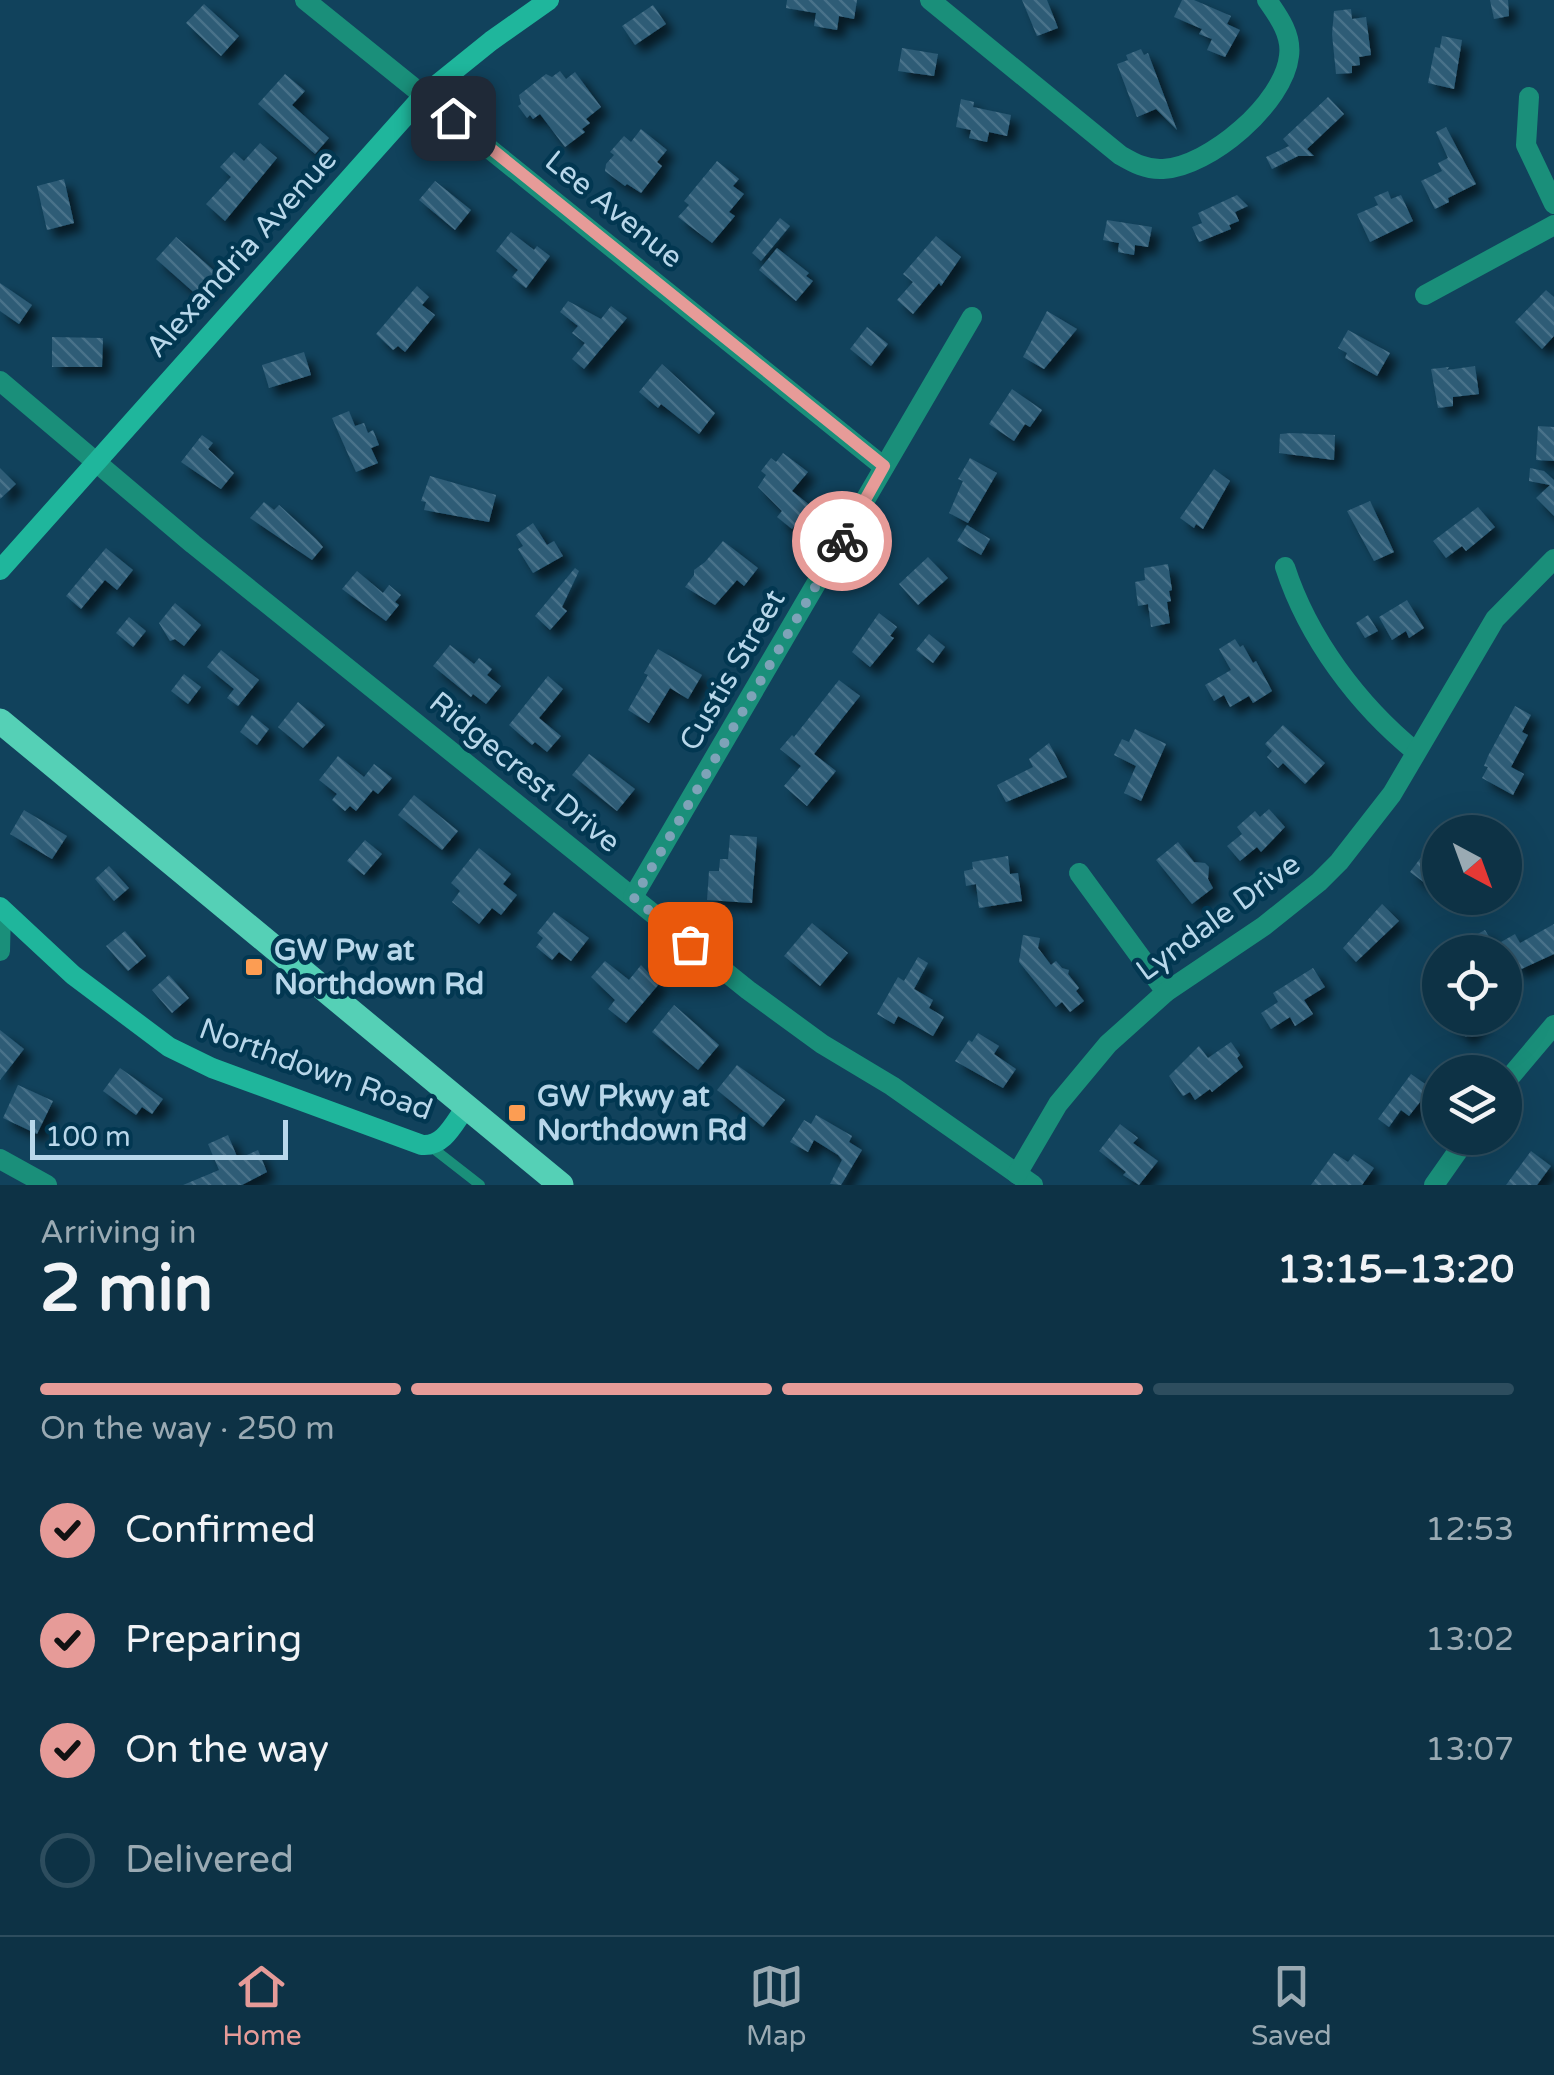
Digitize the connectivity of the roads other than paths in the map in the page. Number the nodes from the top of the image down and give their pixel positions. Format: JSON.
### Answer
{"nodes":[{"id":1,"x":305,"y":0,"type":"edge"},
{"id":2,"x":549,"y":0,"type":"edge"},
{"id":3,"x":930,"y":0,"type":"edge"},
{"id":4,"x":1267,"y":0,"type":"edge"},
{"id":5,"x":424,"y":95,"type":"junction"},
{"id":6,"x":1528,"y":97,"type":"dead end"},
{"id":7,"x":1554,"y":204,"type":"edge"},
{"id":8,"x":1554,"y":225,"type":"edge"},
{"id":9,"x":1425,"y":295,"type":"dead end"},
{"id":10,"x":972,"y":317,"type":"dead end"},
{"id":11,"x":0,"y":380,"type":"edge"},
{"id":12,"x":96,"y":460,"type":"junction"},
{"id":13,"x":884,"y":466,"type":"junction"},
{"id":14,"x":1554,"y":560,"type":"edge"},
{"id":15,"x":1285,"y":566,"type":"dead end"},
{"id":16,"x":0,"y":570,"type":"edge"},
{"id":17,"x":0,"y":721,"type":"edge"},
{"id":18,"x":1416,"y":752,"type":"junction"},
{"id":19,"x":1079,"y":872,"type":"dead end"},
{"id":20,"x":634,"y":898,"type":"junction"},
{"id":21,"x":1,"y":908,"type":"edge"},
{"id":22,"x":0,"y":950,"type":"edge"},
{"id":23,"x":1166,"y":992,"type":"junction"},
{"id":24,"x":1554,"y":1025,"type":"edge"},
{"id":25,"x":1522,"y":1063,"type":"edge"},
{"id":26,"x":466,"y":1107,"type":"junction"},
{"id":27,"x":430,"y":1146,"type":"junction"},
{"id":28,"x":1455,"y":1155,"type":"edge"},
{"id":29,"x":0,"y":1159,"type":"edge"},
{"id":30,"x":1025,"y":1179,"type":"edge"},
{"id":31,"x":48,"y":1185,"type":"edge"},
{"id":32,"x":480,"y":1185,"type":"edge"},
{"id":33,"x":561,"y":1185,"type":"edge"},
{"id":34,"x":1434,"y":1185,"type":"edge"}],
"edges":[{"from":1,"to":5,"type":"street","name":"Lee Avenue"},
{"from":2,"to":5,"type":"street","name":"Alexandria Avenue"},
{"from":3,"to":4,"type":"street"},
{"from":5,"to":12,"type":"street","name":"Alexandria Avenue"},
{"from":5,"to":13,"type":"street","name":"Lee Avenue"},
{"from":6,"to":7,"type":"street"},
{"from":8,"to":9,"type":"street"},
{"from":10,"to":13,"type":"street","name":"Custis Street"},
{"from":11,"to":12,"type":"street","name":"Ridgecrest Drive"},
{"from":12,"to":16,"type":"street","name":"Alexandria Avenue"},
{"from":12,"to":20,"type":"street","name":"Ridgecrest Drive"},
{"from":13,"to":20,"type":"street","name":"Custis Street"},
{"from":14,"to":18,"type":"street","name":"Lyndale Drive"},
{"from":15,"to":18,"type":"street"},
{"from":17,"to":26,"type":"main road"},
{"from":18,"to":23,"type":"street","name":"Lyndale Drive"},
{"from":19,"to":23,"type":"street"},
{"from":20,"to":30,"type":"street","name":"Ridgecrest Drive"},
{"from":21,"to":22,"type":"street"},
{"from":21,"to":27,"type":"street","name":"Northdown Road"},
{"from":23,"to":30,"type":"street","name":"Lyndale Drive"},
{"from":24,"to":25,"type":"street"},
{"from":26,"to":27,"type":"street","name":"Northdown Road"},
{"from":26,"to":33,"type":"main road"},
{"from":27,"to":32,"type":"lane"},
{"from":28,"to":34,"type":"street"},
{"from":29,"to":31,"type":"street"}]}
